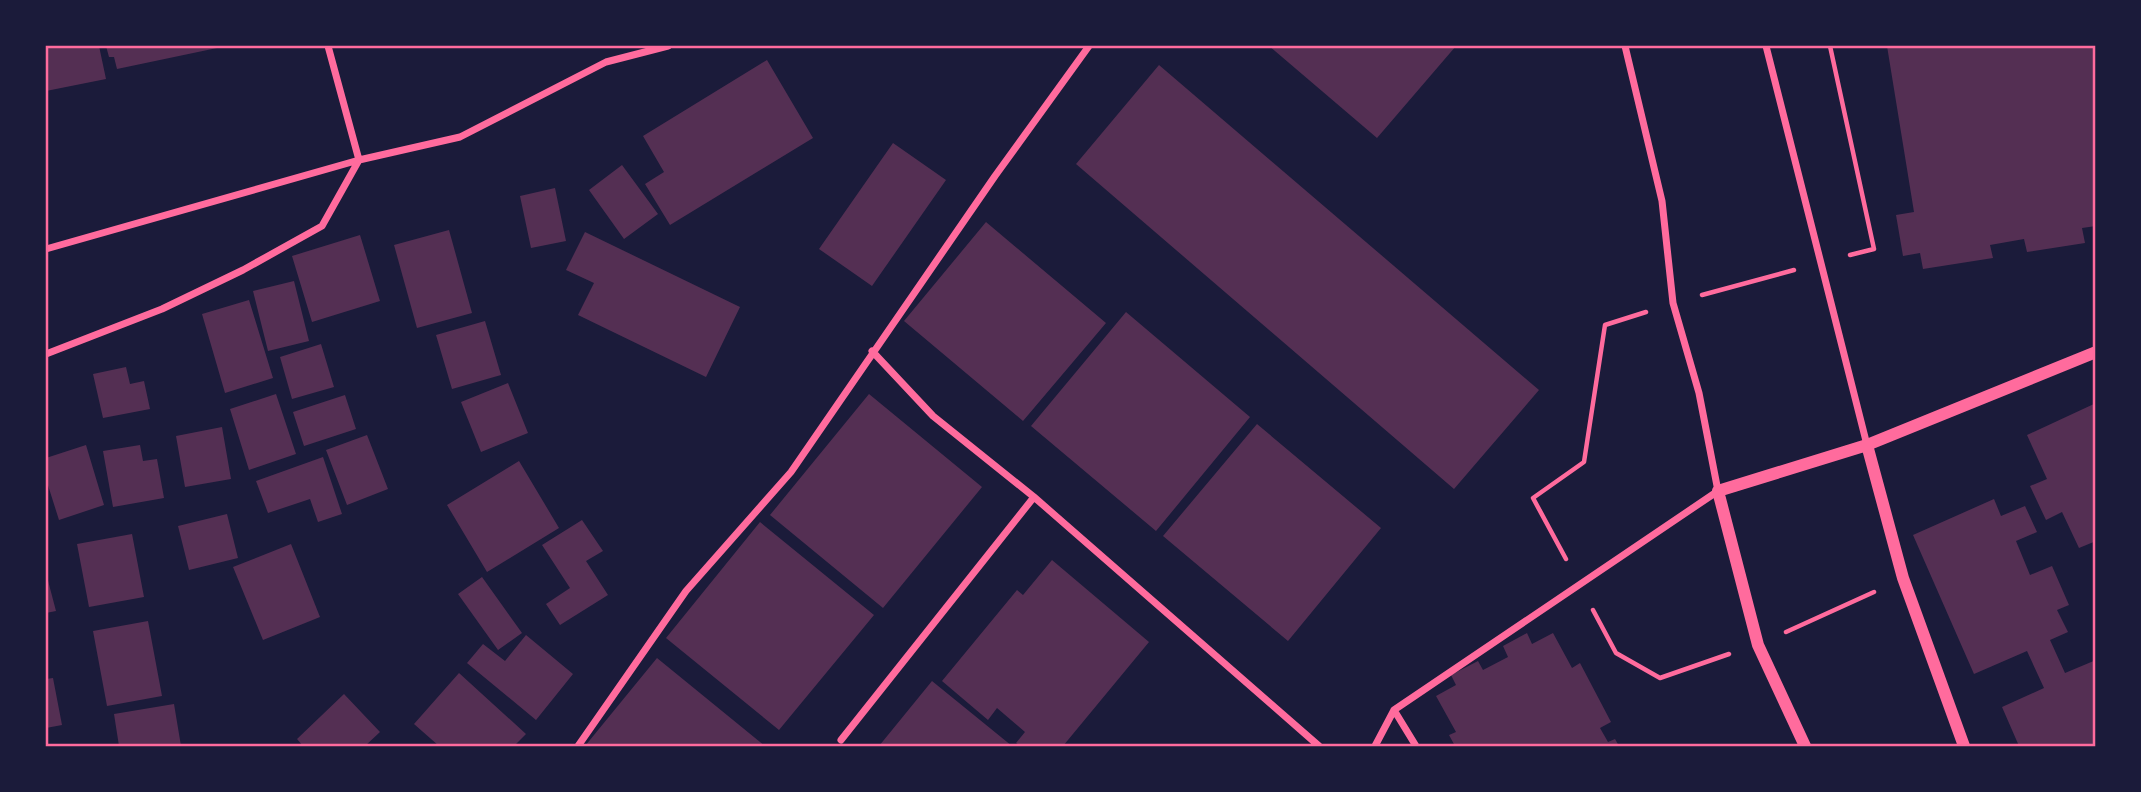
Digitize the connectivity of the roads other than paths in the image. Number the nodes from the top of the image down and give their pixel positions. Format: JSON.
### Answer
{"nodes":[{"id":1,"x":328,"y":46,"type":"edge"},
{"id":2,"x":668,"y":46,"type":"edge"},
{"id":3,"x":1089,"y":46,"type":"edge"},
{"id":4,"x":1625,"y":46,"type":"edge"},
{"id":5,"x":1766,"y":46,"type":"edge"},
{"id":6,"x":359,"y":160,"type":"junction"},
{"id":7,"x":46,"y":249,"type":"edge"},
{"id":8,"x":872,"y":351,"type":"junction"},
{"id":9,"x":2095,"y":352,"type":"edge"},
{"id":10,"x":46,"y":354,"type":"edge"},
{"id":11,"x":1867,"y":445,"type":"junction"},
{"id":12,"x":1718,"y":491,"type":"junction"},
{"id":13,"x":1034,"y":497,"type":"junction"},
{"id":14,"x":1394,"y":710,"type":"junction"},
{"id":15,"x":841,"y":740,"type":"dead end"},
{"id":16,"x":578,"y":747,"type":"edge"},
{"id":17,"x":1319,"y":747,"type":"edge"},
{"id":18,"x":1375,"y":747,"type":"edge"},
{"id":19,"x":1416,"y":747,"type":"edge"},
{"id":20,"x":1805,"y":747,"type":"edge"},
{"id":21,"x":1964,"y":747,"type":"edge"}],
"edges":[{"from":1,"to":6,"type":"street"},
{"from":2,"to":6,"type":"street"},
{"from":3,"to":8,"type":"street"},
{"from":4,"to":12,"type":"street"},
{"from":5,"to":11,"type":"street"},
{"from":6,"to":7,"type":"street"},
{"from":6,"to":10,"type":"street"},
{"from":8,"to":13,"type":"street"},
{"from":8,"to":16,"type":"street"},
{"from":9,"to":11,"type":"street"},
{"from":11,"to":12,"type":"street"},
{"from":11,"to":21,"type":"street"},
{"from":12,"to":14,"type":"street"},
{"from":12,"to":20,"type":"street"},
{"from":13,"to":15,"type":"street"},
{"from":13,"to":17,"type":"street"},
{"from":14,"to":18,"type":"street"},
{"from":14,"to":19,"type":"street"}]}
